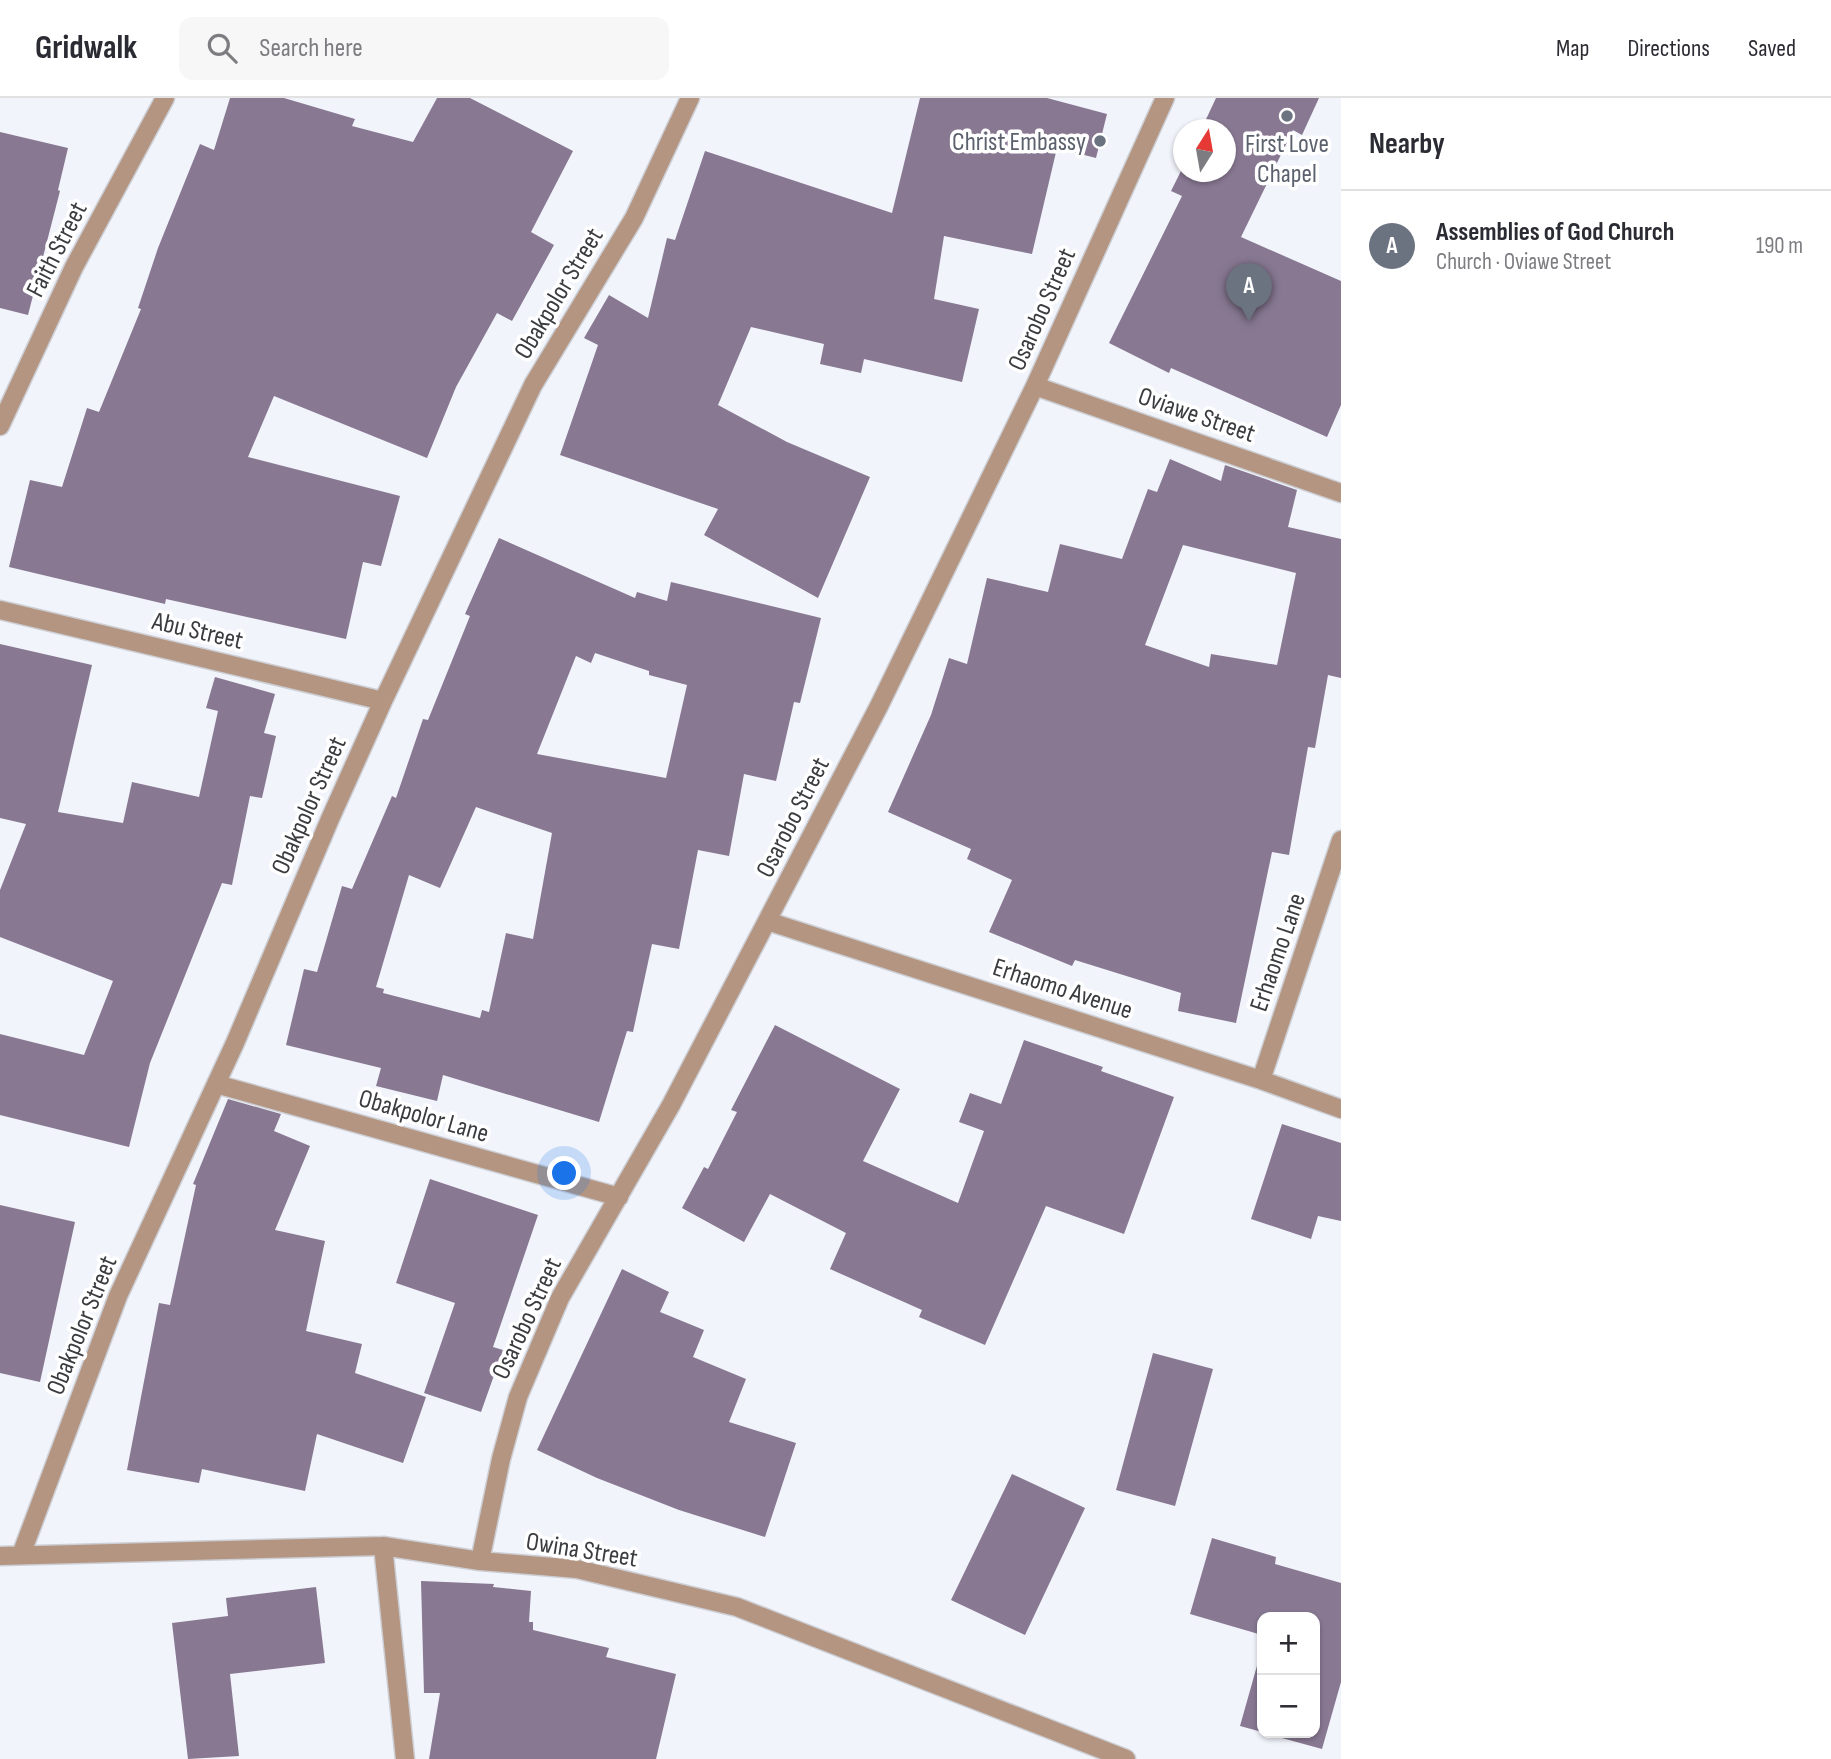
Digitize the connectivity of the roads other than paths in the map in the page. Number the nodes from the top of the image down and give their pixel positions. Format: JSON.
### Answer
{"nodes":[{"id":1,"x":165,"y":98,"type":"edge"},
{"id":2,"x":690,"y":98,"type":"edge"},
{"id":3,"x":1165,"y":98,"type":"edge"},
{"id":4,"x":1035,"y":386,"type":"junction"},
{"id":5,"x":0,"y":426,"type":"edge"},
{"id":6,"x":1341,"y":493,"type":"edge"},
{"id":7,"x":0,"y":611,"type":"edge"},
{"id":8,"x":383,"y":701,"type":"junction"},
{"id":9,"x":1341,"y":840,"type":"edge"},
{"id":10,"x":767,"y":921,"type":"junction"},
{"id":11,"x":1261,"y":1080,"type":"junction"},
{"id":12,"x":216,"y":1084,"type":"junction"},
{"id":13,"x":1341,"y":1109,"type":"edge"},
{"id":14,"x":619,"y":1197,"type":"junction"},
{"id":15,"x":383,"y":1546,"type":"junction"},
{"id":16,"x":21,"y":1555,"type":"junction"},
{"id":17,"x":0,"y":1556,"type":"edge"},
{"id":18,"x":480,"y":1561,"type":"junction"},
{"id":19,"x":405,"y":1759,"type":"edge"},
{"id":20,"x":1126,"y":1759,"type":"edge"}],
"edges":[{"from":1,"to":5,"type":"street","name":"Faith Street"},
{"from":2,"to":8,"type":"street","name":"Obakpolor Street"},
{"from":3,"to":4,"type":"street","name":"Osarobo Street"},
{"from":4,"to":6,"type":"street","name":"Oviawe Street"},
{"from":4,"to":10,"type":"street","name":"Osarobo Street"},
{"from":7,"to":8,"type":"street","name":"Abu Street"},
{"from":8,"to":12,"type":"street","name":"Obakpolor Street"},
{"from":9,"to":11,"type":"street","name":"Erhaomo Lane"},
{"from":10,"to":11,"type":"street","name":"Erhaomo Avenue"},
{"from":10,"to":14,"type":"street","name":"Osarobo Street"},
{"from":11,"to":13,"type":"street","name":"Erhaomo Avenue"},
{"from":12,"to":14,"type":"street","name":"Obakpolor Lane"},
{"from":12,"to":16,"type":"street","name":"Obakpolor Street"},
{"from":14,"to":18,"type":"street","name":"Osarobo Street"},
{"from":15,"to":16,"type":"street","name":"Owina Street"},
{"from":15,"to":18,"type":"street","name":"Owina Street"},
{"from":15,"to":19,"type":"street"},
{"from":16,"to":17,"type":"street","name":"Owina Street"},
{"from":18,"to":20,"type":"street","name":"Owina Street"}]}
